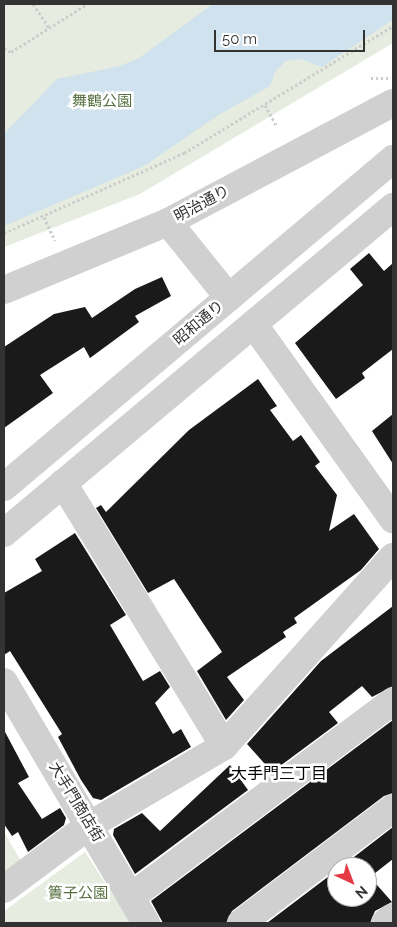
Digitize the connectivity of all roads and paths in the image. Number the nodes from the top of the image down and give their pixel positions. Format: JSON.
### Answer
{"nodes":[{"id":1,"x":33,"y":4,"type":"edge"},
{"id":2,"x":87,"y":4,"type":"edge"},
{"id":3,"x":393,"y":26,"type":"edge"},
{"id":4,"x":49,"y":28,"type":"junction"},
{"id":5,"x":4,"y":48,"type":"edge"},
{"id":6,"x":371,"y":78,"type":"dead end"},
{"id":7,"x":393,"y":78,"type":"edge"},
{"id":8,"x":393,"y":102,"type":"edge"},
{"id":9,"x":265,"y":105,"type":"junction"},
{"id":10,"x":277,"y":127,"type":"dead end"},
{"id":11,"x":393,"y":159,"type":"edge"},
{"id":12,"x":44,"y":217,"type":"junction"},
{"id":13,"x":390,"y":217,"type":"edge"},
{"id":14,"x":168,"y":222,"type":"junction"},
{"id":15,"x":4,"y":233,"type":"edge"},
{"id":16,"x":55,"y":241,"type":"dead end"},
{"id":17,"x":4,"y":290,"type":"edge"},
{"id":18,"x":229,"y":298,"type":"junction"},
{"id":19,"x":254,"y":325,"type":"junction"},
{"id":20,"x":63,"y":483,"type":"junction"},
{"id":21,"x":4,"y":487,"type":"edge"},
{"id":22,"x":393,"y":520,"type":"edge"},
{"id":23,"x":4,"y":533,"type":"edge"},
{"id":24,"x":393,"y":556,"type":"edge"},
{"id":25,"x":4,"y":682,"type":"edge"},
{"id":26,"x":393,"y":701,"type":"edge"},
{"id":27,"x":224,"y":746,"type":"junction"},
{"id":28,"x":393,"y":808,"type":"edge"},
{"id":29,"x":90,"y":825,"type":"junction"},
{"id":30,"x":4,"y":889,"type":"edge"},
{"id":31,"x":131,"y":897,"type":"junction"},
{"id":32,"x":393,"y":917,"type":"edge"},
{"id":33,"x":146,"y":923,"type":"edge"},
{"id":34,"x":240,"y":923,"type":"edge"},
{"id":35,"x":384,"y":923,"type":"edge"}],
"edges":[{"from":1,"to":4,"type":"path"},
{"from":2,"to":4,"type":"path"},
{"from":3,"to":9,"type":"path"},
{"from":4,"to":5,"type":"path"},
{"from":6,"to":7,"type":"path"},
{"from":8,"to":14,"type":"street","name":"明治通り"},
{"from":9,"to":10,"type":"path"},
{"from":9,"to":12,"type":"path"},
{"from":11,"to":18,"type":"street","name":"昭和通り"},
{"from":12,"to":15,"type":"path"},
{"from":12,"to":16,"type":"path"},
{"from":13,"to":19,"type":"street"},
{"from":14,"to":17,"type":"street","name":"明治通り"},
{"from":14,"to":18,"type":"street"},
{"from":18,"to":21,"type":"street","name":"昭和通り"},
{"from":19,"to":20,"type":"street"},
{"from":19,"to":22,"type":"street"},
{"from":20,"to":23,"type":"street"},
{"from":20,"to":27,"type":"street"},
{"from":24,"to":27,"type":"street"},
{"from":25,"to":29,"type":"street","name":"大手門商店街"},
{"from":26,"to":31,"type":"street"},
{"from":27,"to":29,"type":"street"},
{"from":28,"to":34,"type":"street"},
{"from":29,"to":30,"type":"street"},
{"from":29,"to":31,"type":"street","name":"大手門商店街"},
{"from":31,"to":33,"type":"street","name":"大手門商店街"},
{"from":32,"to":35,"type":"street"}]}
